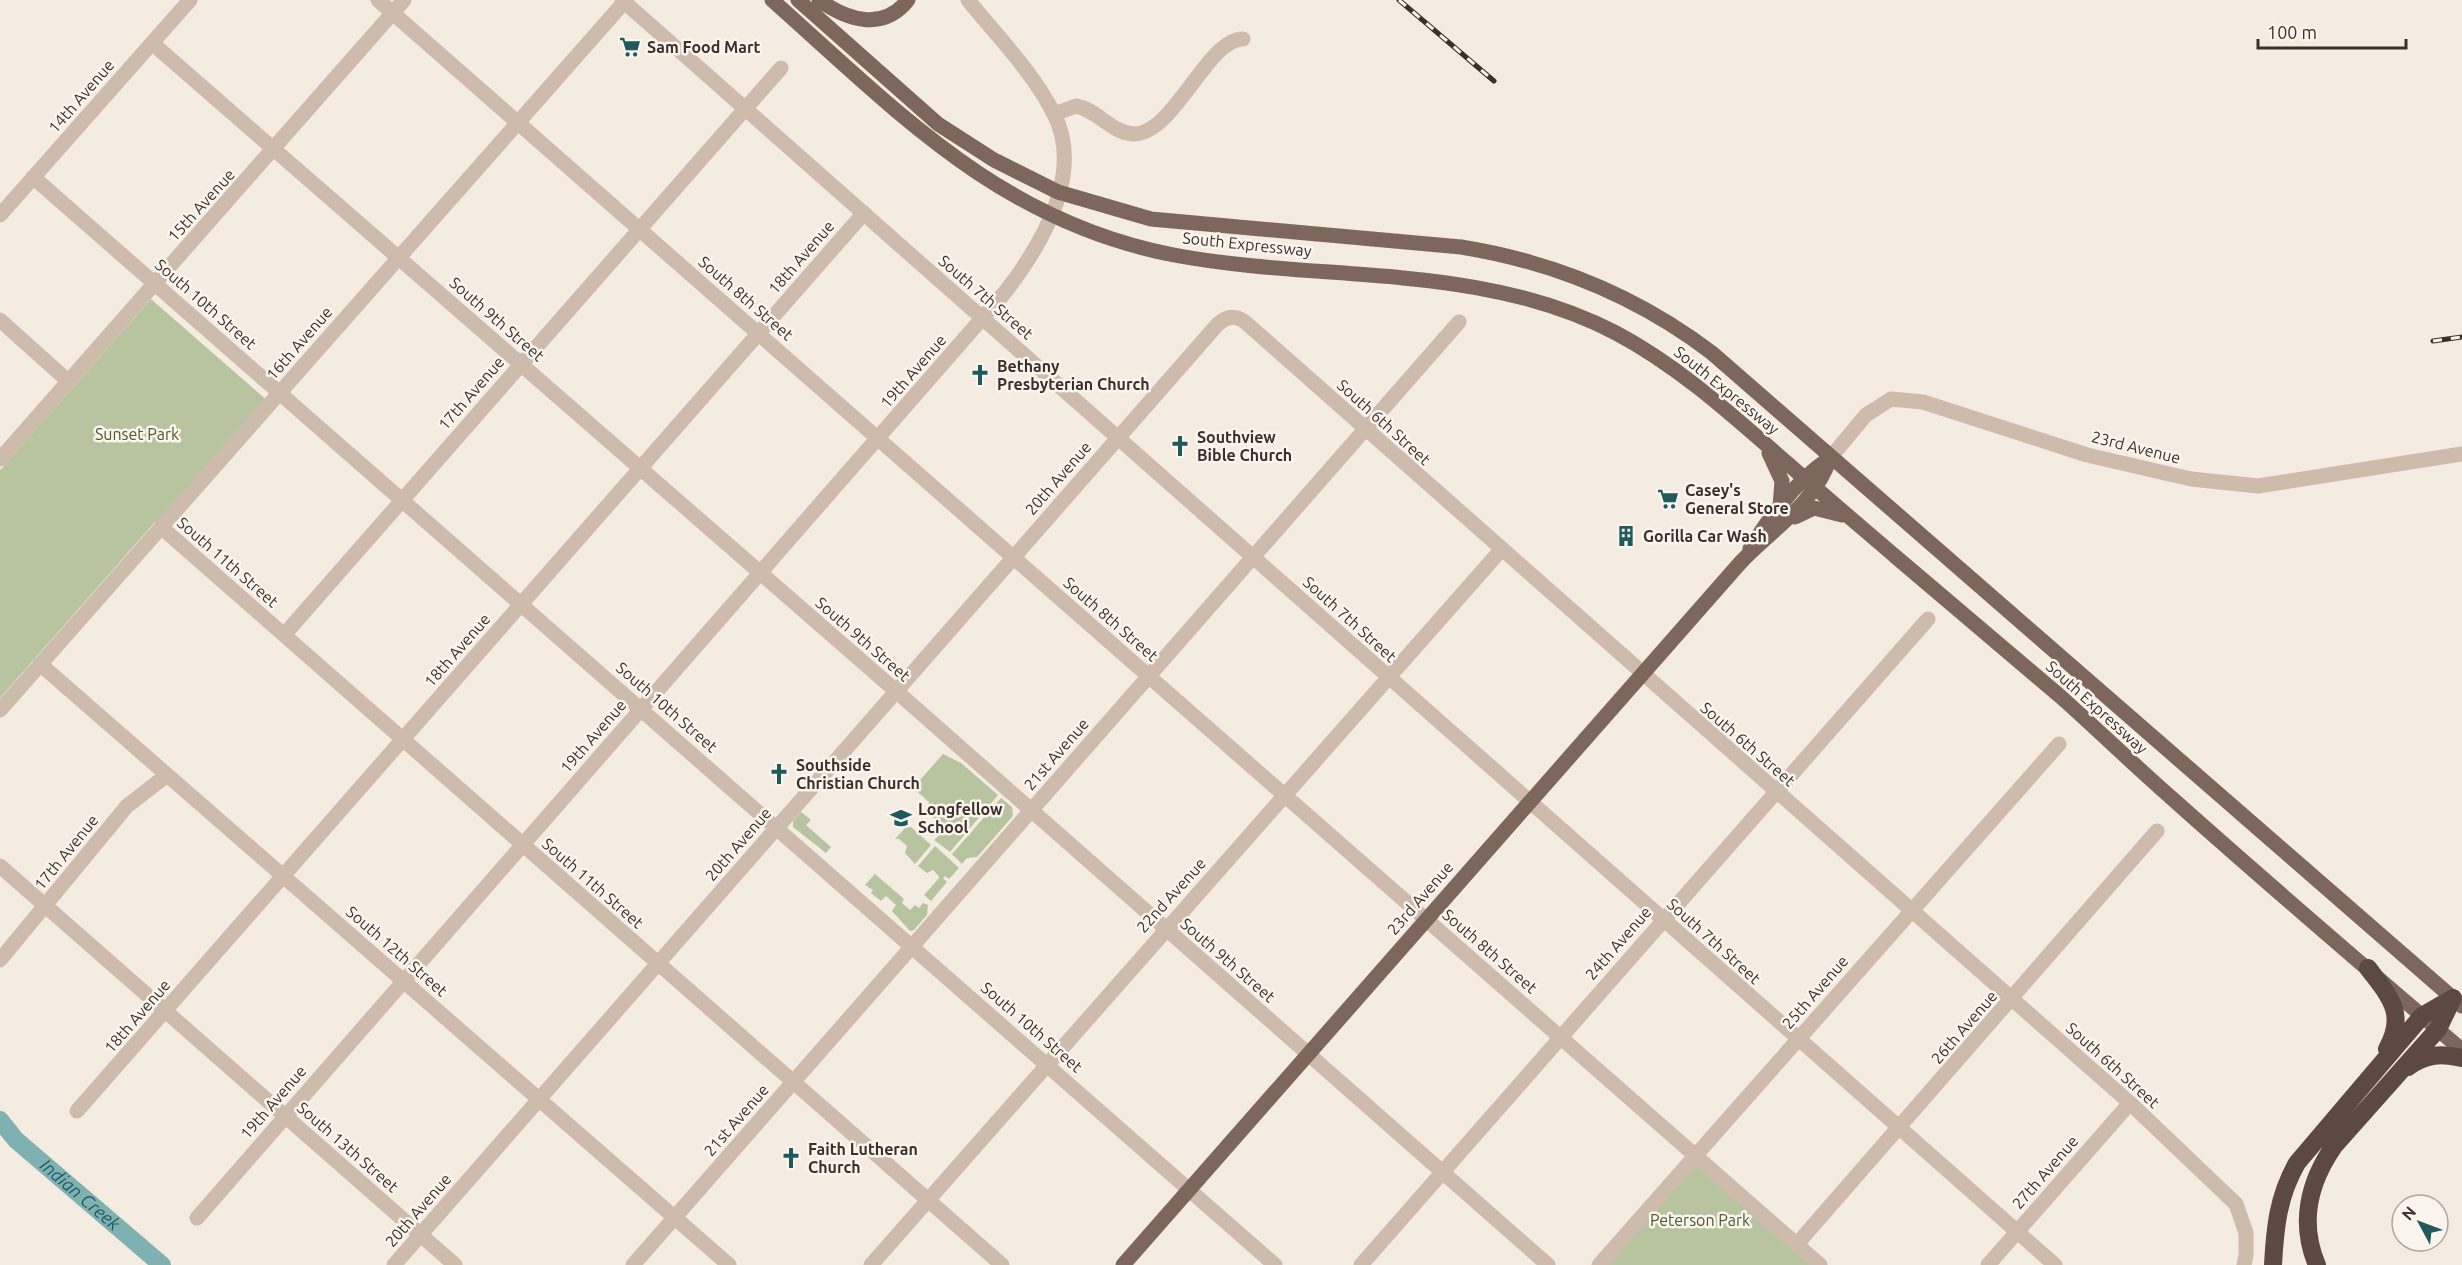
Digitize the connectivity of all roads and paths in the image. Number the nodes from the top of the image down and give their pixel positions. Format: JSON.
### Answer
{"nodes":[{"id":1,"x":190,"y":0,"type":"edge"},
{"id":2,"x":378,"y":0,"type":"edge"},
{"id":3,"x":404,"y":0,"type":"edge"},
{"id":4,"x":772,"y":0,"type":"edge"},
{"id":5,"x":798,"y":0,"type":"edge"},
{"id":6,"x":819,"y":0,"type":"edge"},
{"id":7,"x":908,"y":0,"type":"edge"},
{"id":8,"x":968,"y":0,"type":"edge"},
{"id":9,"x":624,"y":1,"type":"edge"},
{"id":10,"x":393,"y":13,"type":"junction"},
{"id":11,"x":1243,"y":39,"type":"dead end"},
{"id":12,"x":152,"y":43,"type":"junction"},
{"id":13,"x":781,"y":68,"type":"dead end"},
{"id":14,"x":745,"y":108,"type":"junction"},
{"id":15,"x":1054,"y":114,"type":"junction"},
{"id":16,"x":518,"y":122,"type":"junction"},
{"id":17,"x":274,"y":149,"type":"junction"},
{"id":18,"x":33,"y":177,"type":"junction"},
{"id":19,"x":1058,"y":192,"type":"junction"},
{"id":20,"x":864,"y":213,"type":"junction"},
{"id":21,"x":0,"y":215,"type":"edge"},
{"id":22,"x":1052,"y":215,"type":"junction"},
{"id":23,"x":639,"y":229,"type":"junction"},
{"id":24,"x":399,"y":257,"type":"junction"},
{"id":25,"x":156,"y":283,"type":"junction"},
{"id":26,"x":1232,"y":317,"type":"joint"},
{"id":27,"x":983,"y":318,"type":"junction"},
{"id":28,"x":0,"y":320,"type":"edge"},
{"id":29,"x":1460,"y":322,"type":"dead end"},
{"id":30,"x":758,"y":333,"type":"junction"},
{"id":31,"x":520,"y":364,"type":"junction"},
{"id":32,"x":68,"y":381,"type":"junction"},
{"id":33,"x":280,"y":392,"type":"junction"},
{"id":34,"x":1365,"y":429,"type":"junction"},
{"id":35,"x":1755,"y":434,"type":"junction"},
{"id":36,"x":878,"y":438,"type":"junction"},
{"id":37,"x":1118,"y":438,"type":"junction"},
{"id":38,"x":2462,"y":454,"type":"edge"},
{"id":39,"x":1830,"y":458,"type":"junction"},
{"id":40,"x":0,"y":459,"type":"edge"},
{"id":41,"x":640,"y":469,"type":"junction"},
{"id":42,"x":1810,"y":483,"type":"junction"},
{"id":43,"x":402,"y":499,"type":"junction"},
{"id":44,"x":1779,"y":509,"type":"junction"},
{"id":45,"x":1856,"y":522,"type":"junction"},
{"id":46,"x":161,"y":527,"type":"junction"},
{"id":47,"x":1780,"y":528,"type":"junction"},
{"id":48,"x":1501,"y":550,"type":"junction"},
{"id":49,"x":1013,"y":556,"type":"junction"},
{"id":50,"x":1746,"y":556,"type":"junction"},
{"id":51,"x":1252,"y":557,"type":"junction"},
{"id":52,"x":760,"y":573,"type":"junction"},
{"id":53,"x":522,"y":604,"type":"junction"},
{"id":54,"x":1928,"y":619,"type":"dead end"},
{"id":55,"x":284,"y":635,"type":"junction"},
{"id":56,"x":40,"y":664,"type":"junction"},
{"id":57,"x":1641,"y":674,"type":"junction"},
{"id":58,"x":1149,"y":675,"type":"junction"},
{"id":59,"x":1388,"y":676,"type":"junction"},
{"id":60,"x":896,"y":691,"type":"junction"},
{"id":61,"x":641,"y":709,"type":"junction"},
{"id":62,"x":0,"y":710,"type":"edge"},
{"id":63,"x":403,"y":740,"type":"junction"},
{"id":64,"x":2059,"y":744,"type":"dead end"},
{"id":65,"x":167,"y":775,"type":"junction"},
{"id":66,"x":1776,"y":792,"type":"junction"},
{"id":67,"x":1284,"y":794,"type":"junction"},
{"id":68,"x":1528,"y":801,"type":"junction"},
{"id":69,"x":1030,"y":810,"type":"junction"},
{"id":70,"x":777,"y":828,"type":"junction"},
{"id":71,"x":2157,"y":831,"type":"dead end"},
{"id":72,"x":522,"y":845,"type":"junction"},
{"id":73,"x":0,"y":866,"type":"edge"},
{"id":74,"x":284,"y":876,"type":"junction"},
{"id":75,"x":45,"y":906,"type":"junction"},
{"id":76,"x":1910,"y":911,"type":"junction"},
{"id":77,"x":1426,"y":919,"type":"junction"},
{"id":78,"x":1663,"y":920,"type":"junction"},
{"id":79,"x":1165,"y":929,"type":"junction"},
{"id":80,"x":912,"y":946,"type":"junction"},
{"id":81,"x":0,"y":960,"type":"edge"},
{"id":82,"x":658,"y":963,"type":"junction"},
{"id":83,"x":2368,"y":968,"type":"junction"},
{"id":84,"x":403,"y":981,"type":"junction"},
{"id":85,"x":2012,"y":1000,"type":"junction"},
{"id":86,"x":2458,"y":1002,"type":"edge"},
{"id":87,"x":165,"y":1012,"type":"junction"},
{"id":88,"x":2422,"y":1016,"type":"junction"},
{"id":89,"x":2438,"y":1029,"type":"junction"},
{"id":90,"x":1560,"y":1037,"type":"junction"},
{"id":91,"x":1798,"y":1039,"type":"junction"},
{"id":92,"x":2462,"y":1050,"type":"edge"},
{"id":93,"x":1307,"y":1054,"type":"junction"},
{"id":94,"x":2462,"y":1058,"type":"edge"},
{"id":95,"x":1046,"y":1064,"type":"junction"},
{"id":96,"x":793,"y":1082,"type":"junction"},
{"id":97,"x":2365,"y":1082,"type":"junction"},
{"id":98,"x":2384,"y":1088,"type":"junction"},
{"id":99,"x":539,"y":1099,"type":"junction"},
{"id":100,"x":2130,"y":1103,"type":"junction"},
{"id":101,"x":78,"y":1111,"type":"dead end"},
{"id":102,"x":285,"y":1116,"type":"junction"},
{"id":103,"x":1899,"y":1128,"type":"junction"},
{"id":104,"x":1695,"y":1155,"type":"junction"},
{"id":105,"x":1442,"y":1172,"type":"junction"},
{"id":106,"x":1189,"y":1189,"type":"junction"},
{"id":107,"x":928,"y":1201,"type":"junction"},
{"id":108,"x":675,"y":1217,"type":"junction"},
{"id":109,"x":197,"y":1218,"type":"dead end"},
{"id":110,"x":2017,"y":1232,"type":"junction"},
{"id":111,"x":420,"y":1234,"type":"junction"},
{"id":112,"x":1797,"y":1244,"type":"junction"},
{"id":113,"x":394,"y":1265,"type":"edge"},
{"id":114,"x":455,"y":1265,"type":"edge"},
{"id":115,"x":633,"y":1265,"type":"edge"},
{"id":116,"x":729,"y":1265,"type":"edge"},
{"id":117,"x":871,"y":1265,"type":"edge"},
{"id":118,"x":1002,"y":1265,"type":"edge"},
{"id":119,"x":1122,"y":1265,"type":"edge"},
{"id":120,"x":1275,"y":1265,"type":"edge"},
{"id":121,"x":1361,"y":1265,"type":"edge"},
{"id":122,"x":1548,"y":1265,"type":"edge"},
{"id":123,"x":1599,"y":1265,"type":"edge"},
{"id":124,"x":1820,"y":1265,"type":"edge"},
{"id":125,"x":1988,"y":1265,"type":"edge"},
{"id":126,"x":2055,"y":1265,"type":"edge"},
{"id":127,"x":2244,"y":1265,"type":"edge"},
{"id":128,"x":2273,"y":1265,"type":"edge"},
{"id":129,"x":2317,"y":1265,"type":"edge"}],
"edges":[{"from":1,"to":12,"type":"street","name":"14th Avenue"},
{"from":2,"to":10,"type":"street","name":"South 8th Street"},
{"from":3,"to":10,"type":"street","name":"15th Avenue"},
{"from":4,"to":22,"type":"main road","name":"South Expressway"},
{"from":5,"to":19,"type":"main road","name":"South Expressway"},
{"from":6,"to":7,"type":"main road"},
{"from":8,"to":15,"type":"street"},
{"from":9,"to":14,"type":"street","name":"South 7th Street"},
{"from":9,"to":16,"type":"street","name":"16th Avenue"},
{"from":10,"to":16,"type":"street","name":"South 8th Street"},
{"from":10,"to":17,"type":"street","name":"15th Avenue"},
{"from":11,"to":15,"type":"street"},
{"from":12,"to":17,"type":"street","name":"South 9th Street"},
{"from":12,"to":18,"type":"street","name":"14th Avenue"},
{"from":13,"to":14,"type":"street","name":"17th Avenue"},
{"from":14,"to":20,"type":"street","name":"South 7th Street"},
{"from":14,"to":23,"type":"street","name":"17th Avenue"},
{"from":15,"to":19,"type":"street"},
{"from":16,"to":23,"type":"street","name":"South 8th Street"},
{"from":16,"to":24,"type":"street","name":"16th Avenue"},
{"from":17,"to":24,"type":"street","name":"South 9th Street"},
{"from":17,"to":25,"type":"street","name":"15th Avenue"},
{"from":18,"to":21,"type":"street","name":"14th Avenue"},
{"from":18,"to":25,"type":"street","name":"South 10th Street"},
{"from":19,"to":22,"type":"street"},
{"from":19,"to":39,"type":"main road","name":"South Expressway"},
{"from":20,"to":27,"type":"street","name":"South 7th Street"},
{"from":20,"to":30,"type":"street","name":"18th Avenue"},
{"from":22,"to":27,"type":"street","name":"19th Avenue"},
{"from":22,"to":35,"type":"main road","name":"South Expressway"},
{"from":23,"to":30,"type":"street","name":"South 8th Street"},
{"from":23,"to":31,"type":"street","name":"17th Avenue"},
{"from":24,"to":31,"type":"street","name":"South 9th Street"},
{"from":24,"to":33,"type":"street","name":"16th Avenue"},
{"from":25,"to":32,"type":"street","name":"15th Avenue"},
{"from":25,"to":33,"type":"street","name":"South 10th Street"},
{"from":26,"to":34,"type":"street","name":"South 6th Street"},
{"from":26,"to":37,"type":"street","name":"20th Avenue"},
{"from":27,"to":36,"type":"street","name":"19th Avenue"},
{"from":27,"to":37,"type":"street","name":"South 7th Street"},
{"from":28,"to":32,"type":"street"},
{"from":29,"to":34,"type":"street","name":"21st Avenue"},
{"from":30,"to":36,"type":"street","name":"South 8th Street"},
{"from":30,"to":41,"type":"street","name":"18th Avenue"},
{"from":31,"to":41,"type":"street","name":"South 9th Street"},
{"from":31,"to":43,"type":"street","name":"17th Avenue"},
{"from":32,"to":40,"type":"street","name":"15th Avenue"},
{"from":33,"to":43,"type":"street","name":"South 10th Street"},
{"from":33,"to":46,"type":"street","name":"16th Avenue"},
{"from":34,"to":48,"type":"street","name":"South 6th Street"},
{"from":34,"to":51,"type":"street","name":"21st Avenue"},
{"from":35,"to":42,"type":"main road","name":"South Expressway"},
{"from":35,"to":44,"type":"main road"},
{"from":36,"to":49,"type":"street","name":"South 8th Street"},
{"from":36,"to":52,"type":"street","name":"19th Avenue"},
{"from":37,"to":49,"type":"street","name":"20th Avenue"},
{"from":37,"to":51,"type":"street","name":"South 7th Street"},
{"from":38,"to":39,"type":"street","name":"23rd Avenue"},
{"from":39,"to":42,"type":"main road","name":"23rd Avenue"},
{"from":39,"to":86,"type":"main road","name":"South Expressway"},
{"from":41,"to":52,"type":"street","name":"South 9th Street"},
{"from":41,"to":53,"type":"street","name":"18th Avenue"},
{"from":42,"to":44,"type":"main road","name":"23rd Avenue"},
{"from":42,"to":45,"type":"main road","name":"South Expressway"},
{"from":42,"to":47,"type":"main road","name":"23rd Avenue"},
{"from":43,"to":53,"type":"street","name":"South 10th Street"},
{"from":43,"to":55,"type":"street","name":"17th Avenue"},
{"from":44,"to":50,"type":"main road","name":"23rd Avenue"},
{"from":45,"to":47,"type":"main road"},
{"from":45,"to":83,"type":"main road","name":"South Expressway"},
{"from":46,"to":55,"type":"street","name":"South 11th Street"},
{"from":46,"to":56,"type":"street","name":"16th Avenue"},
{"from":47,"to":50,"type":"main road","name":"23rd Avenue"},
{"from":48,"to":57,"type":"street","name":"South 6th Street"},
{"from":48,"to":59,"type":"street","name":"22nd Avenue"},
{"from":49,"to":58,"type":"street","name":"South 8th Street"},
{"from":49,"to":60,"type":"street","name":"20th Avenue"},
{"from":50,"to":57,"type":"main road","name":"23rd Avenue"},
{"from":51,"to":58,"type":"street","name":"21st Avenue"},
{"from":51,"to":59,"type":"street","name":"South 7th Street"},
{"from":52,"to":60,"type":"street","name":"South 9th Street"},
{"from":52,"to":61,"type":"street","name":"19th Avenue"},
{"from":53,"to":61,"type":"street","name":"South 10th Street"},
{"from":53,"to":63,"type":"street","name":"18th Avenue"},
{"from":54,"to":66,"type":"street","name":"24th Avenue"},
{"from":55,"to":63,"type":"street","name":"South 11th Street"},
{"from":56,"to":62,"type":"street","name":"16th Avenue"},
{"from":56,"to":65,"type":"street","name":"South 12th Street"},
{"from":57,"to":66,"type":"street","name":"South 6th Street"},
{"from":57,"to":68,"type":"main road","name":"23rd Avenue"},
{"from":58,"to":67,"type":"street","name":"South 8th Street"},
{"from":58,"to":69,"type":"street","name":"21st Avenue"},
{"from":59,"to":67,"type":"street","name":"22nd Avenue"},
{"from":59,"to":68,"type":"street","name":"South 7th Street"},
{"from":60,"to":69,"type":"street","name":"South 9th Street"},
{"from":60,"to":70,"type":"street","name":"20th Avenue"},
{"from":61,"to":70,"type":"street","name":"South 10th Street"},
{"from":61,"to":72,"type":"street","name":"19th Avenue"},
{"from":63,"to":72,"type":"street","name":"South 11th Street"},
{"from":63,"to":74,"type":"street","name":"18th Avenue"},
{"from":64,"to":76,"type":"street","name":"25th Avenue"},
{"from":65,"to":74,"type":"street","name":"South 12th Street"},
{"from":65,"to":75,"type":"street","name":"17th Avenue"},
{"from":66,"to":76,"type":"street","name":"South 6th Street"},
{"from":66,"to":78,"type":"street","name":"24th Avenue"},
{"from":67,"to":77,"type":"street","name":"South 8th Street"},
{"from":67,"to":79,"type":"street","name":"22nd Avenue"},
{"from":68,"to":77,"type":"main road","name":"23rd Avenue"},
{"from":68,"to":78,"type":"street","name":"South 7th Street"},
{"from":69,"to":79,"type":"street","name":"South 9th Street"},
{"from":69,"to":80,"type":"street","name":"21st Avenue"},
{"from":70,"to":80,"type":"street","name":"South 10th Street"},
{"from":70,"to":82,"type":"street","name":"20th Avenue"},
{"from":71,"to":85,"type":"street","name":"26th Avenue"},
{"from":72,"to":82,"type":"street","name":"South 11th Street"},
{"from":72,"to":84,"type":"street","name":"19th Avenue"},
{"from":73,"to":75,"type":"street","name":"South 13th Street"},
{"from":74,"to":84,"type":"street","name":"South 12th Street"},
{"from":74,"to":87,"type":"street","name":"18th Avenue"},
{"from":75,"to":81,"type":"street","name":"17th Avenue"},
{"from":75,"to":87,"type":"street","name":"South 13th Street"},
{"from":76,"to":85,"type":"street","name":"South 6th Street"},
{"from":76,"to":91,"type":"street","name":"25th Avenue"},
{"from":77,"to":90,"type":"street","name":"South 8th Street"},
{"from":77,"to":93,"type":"main road","name":"23rd Avenue"},
{"from":78,"to":90,"type":"street","name":"24th Avenue"},
{"from":78,"to":91,"type":"street","name":"South 7th Street"},
{"from":79,"to":93,"type":"street","name":"South 9th Street"},
{"from":79,"to":95,"type":"street","name":"22nd Avenue"},
{"from":80,"to":95,"type":"street","name":"South 10th Street"},
{"from":80,"to":96,"type":"street","name":"21st Avenue"},
{"from":82,"to":96,"type":"street","name":"South 11th Street"},
{"from":82,"to":99,"type":"street","name":"20th Avenue"},
{"from":83,"to":88,"type":"main road","name":"South Expressway"},
{"from":83,"to":97,"type":"highway"},
{"from":84,"to":99,"type":"street","name":"South 12th Street"},
{"from":84,"to":102,"type":"street","name":"19th Avenue"},
{"from":85,"to":100,"type":"street","name":"South 6th Street"},
{"from":85,"to":103,"type":"street","name":"26th Avenue"},
{"from":86,"to":88,"type":"highway"},
{"from":86,"to":89,"type":"highway"},
{"from":87,"to":101,"type":"street","name":"18th Avenue"},
{"from":87,"to":102,"type":"street","name":"South 13th Street"},
{"from":88,"to":89,"type":"main road","name":"South Expressway"},
{"from":88,"to":97,"type":"highway"},
{"from":89,"to":92,"type":"main road","name":"South Expressway"},
{"from":89,"to":98,"type":"highway"},
{"from":90,"to":104,"type":"street","name":"South 8th Street"},
{"from":90,"to":105,"type":"street","name":"24th Avenue"},
{"from":91,"to":103,"type":"street","name":"South 7th Street"},
{"from":91,"to":104,"type":"street","name":"25th Avenue"},
{"from":93,"to":105,"type":"street","name":"South 9th Street"},
{"from":93,"to":106,"type":"main road","name":"23rd Avenue"},
{"from":94,"to":98,"type":"highway"},
{"from":95,"to":106,"type":"street","name":"South 10th Street"},
{"from":95,"to":107,"type":"street","name":"22nd Avenue"},
{"from":96,"to":107,"type":"street","name":"South 11th Street"},
{"from":96,"to":108,"type":"street","name":"21st Avenue"},
{"from":97,"to":128,"type":"highway"},
{"from":98,"to":129,"type":"highway"},
{"from":99,"to":108,"type":"street","name":"South 12th Street"},
{"from":99,"to":111,"type":"street","name":"20th Avenue"},
{"from":100,"to":110,"type":"street","name":"27th Avenue"},
{"from":100,"to":127,"type":"street","name":"South 6th Street"},
{"from":102,"to":109,"type":"street","name":"19th Avenue"},
{"from":102,"to":111,"type":"street","name":"South 13th Street"},
{"from":103,"to":110,"type":"street","name":"South 7th Street"},
{"from":103,"to":112,"type":"street","name":"26th Avenue"},
{"from":104,"to":112,"type":"street","name":"South 8th Street"},
{"from":104,"to":123,"type":"street","name":"25th Avenue"},
{"from":105,"to":121,"type":"street","name":"24th Avenue"},
{"from":105,"to":122,"type":"street","name":"South 9th Street"},
{"from":106,"to":119,"type":"main road","name":"23rd Avenue"},
{"from":106,"to":120,"type":"street","name":"South 10th Street"},
{"from":107,"to":117,"type":"street","name":"22nd Avenue"},
{"from":107,"to":118,"type":"street","name":"South 11th Street"},
{"from":108,"to":115,"type":"street","name":"21st Avenue"},
{"from":108,"to":116,"type":"street","name":"South 12th Street"},
{"from":110,"to":125,"type":"street","name":"27th Avenue"},
{"from":110,"to":126,"type":"street","name":"South 7th Street"},
{"from":111,"to":113,"type":"street","name":"20th Avenue"},
{"from":111,"to":114,"type":"street","name":"South 13th Street"},
{"from":112,"to":124,"type":"street","name":"South 8th Street"}]}
